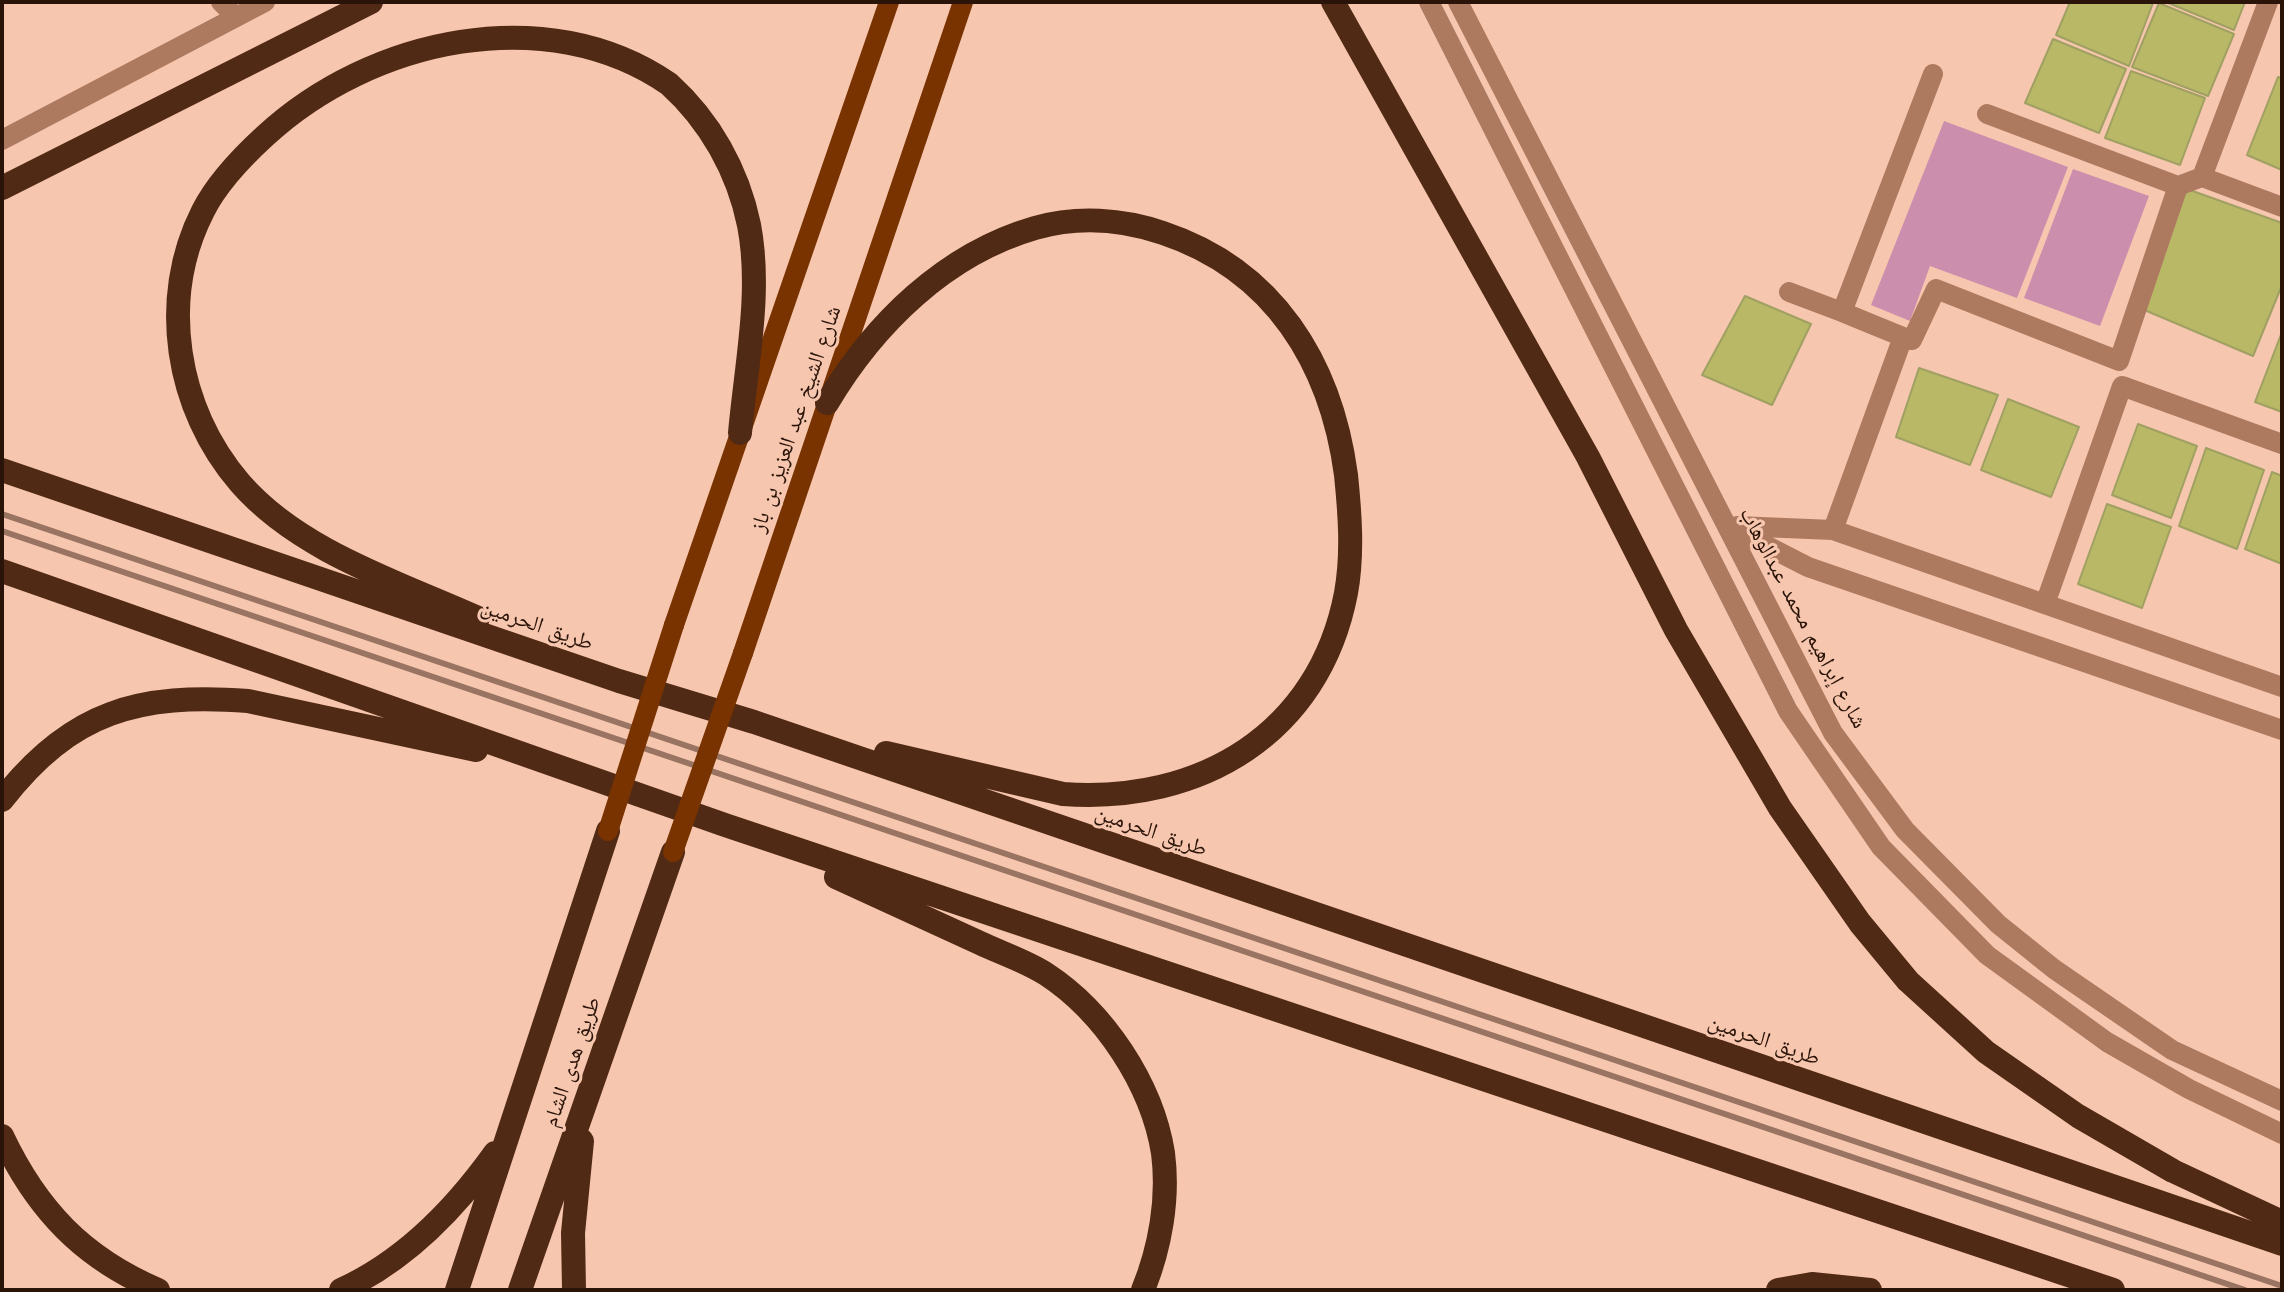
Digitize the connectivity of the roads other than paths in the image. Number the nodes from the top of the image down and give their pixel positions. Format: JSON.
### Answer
{"nodes":[{"id":1,"x":221,"y":2,"type":"edge"},
{"id":2,"x":265,"y":2,"type":"edge"},
{"id":3,"x":371,"y":2,"type":"edge"},
{"id":4,"x":889,"y":2,"type":"edge"},
{"id":5,"x":963,"y":2,"type":"edge"},
{"id":6,"x":1333,"y":2,"type":"edge"},
{"id":7,"x":1429,"y":2,"type":"edge"},
{"id":8,"x":1458,"y":2,"type":"edge"},
{"id":9,"x":2268,"y":2,"type":"edge"},
{"id":10,"x":236,"y":17,"type":"junction"},
{"id":11,"x":1933,"y":74,"type":"dead end"},
{"id":12,"x":1987,"y":114,"type":"dead end"},
{"id":13,"x":2,"y":140,"type":"edge"},
{"id":14,"x":2202,"y":177,"type":"junction"},
{"id":15,"x":2178,"y":186,"type":"junction"},
{"id":16,"x":2,"y":188,"type":"edge"},
{"id":17,"x":2282,"y":207,"type":"edge"},
{"id":18,"x":1789,"y":292,"type":"dead end"},
{"id":19,"x":1842,"y":312,"type":"junction"},
{"id":20,"x":1903,"y":337,"type":"junction"},
{"id":21,"x":2119,"y":361,"type":"junction"},
{"id":22,"x":2122,"y":386,"type":"junction"},
{"id":23,"x":827,"y":403,"type":"junction"},
{"id":24,"x":740,"y":433,"type":"junction"},
{"id":25,"x":2282,"y":444,"type":"edge"},
{"id":26,"x":2,"y":470,"type":"edge"},
{"id":27,"x":1728,"y":526,"type":"junction"},
{"id":28,"x":1833,"y":530,"type":"junction"},
{"id":29,"x":2,"y":571,"type":"edge"},
{"id":30,"x":2045,"y":604,"type":"junction"},
{"id":31,"x":619,"y":681,"type":"junction"},
{"id":32,"x":2282,"y":687,"type":"edge"},
{"id":33,"x":754,"y":722,"type":"junction"},
{"id":34,"x":2282,"y":730,"type":"edge"},
{"id":35,"x":576,"y":771,"type":"junction"},
{"id":36,"x":2,"y":800,"type":"edge"},
{"id":37,"x":725,"y":825,"type":"junction"},
{"id":38,"x":608,"y":831,"type":"joint"},
{"id":39,"x":673,"y":852,"type":"joint"},
{"id":40,"x":587,"y":1099,"type":"junction"},
{"id":41,"x":2282,"y":1101,"type":"edge"},
{"id":42,"x":513,"y":1123,"type":"junction"},
{"id":43,"x":2282,"y":1134,"type":"edge"},
{"id":44,"x":2,"y":1136,"type":"edge"},
{"id":45,"x":2282,"y":1222,"type":"edge"},
{"id":46,"x":2282,"y":1244,"type":"edge"},
{"id":47,"x":158,"y":1290,"type":"edge"},
{"id":48,"x":341,"y":1290,"type":"edge"},
{"id":49,"x":457,"y":1290,"type":"edge"},
{"id":50,"x":520,"y":1290,"type":"edge"},
{"id":51,"x":574,"y":1290,"type":"edge"},
{"id":52,"x":1143,"y":1290,"type":"edge"},
{"id":53,"x":1778,"y":1290,"type":"edge"},
{"id":54,"x":1870,"y":1290,"type":"edge"},
{"id":55,"x":2113,"y":1290,"type":"edge"}],
"edges":[{"from":1,"to":10,"type":"street"},
{"from":2,"to":10,"type":"street"},
{"from":3,"to":16,"type":"highway"},
{"from":4,"to":24,"type":"main road"},
{"from":5,"to":23,"type":"main road","name":"شارع الشيخ عبد العزيز بن باز"},
{"from":6,"to":45,"type":"highway"},
{"from":7,"to":43,"type":"street"},
{"from":8,"to":27,"type":"street","name":"شارع إبراهيم محمد عبدالوهاب"},
{"from":9,"to":14,"type":"street"},
{"from":10,"to":13,"type":"street"},
{"from":11,"to":19,"type":"street"},
{"from":12,"to":15,"type":"street"},
{"from":14,"to":15,"type":"street"},
{"from":14,"to":17,"type":"street"},
{"from":15,"to":21,"type":"street"},
{"from":18,"to":19,"type":"street"},
{"from":19,"to":20,"type":"street"},
{"from":20,"to":21,"type":"street"},
{"from":20,"to":28,"type":"street"},
{"from":21,"to":22,"type":"street"},
{"from":22,"to":25,"type":"street"},
{"from":22,"to":30,"type":"street"},
{"from":23,"to":33,"type":"highway"},
{"from":23,"to":39,"type":"main road","name":"شارع الشيخ عبد العزيز بن باز","bridge":true},
{"from":24,"to":31,"type":"highway"},
{"from":24,"to":38,"type":"main road","bridge":true},
{"from":26,"to":31,"type":"highway","name":"طريق الحرمين"},
{"from":27,"to":28,"type":"street"},
{"from":27,"to":34,"type":"street"},
{"from":27,"to":41,"type":"street","name":"شارع إبراهيم محمد عبدالوهاب"},
{"from":28,"to":30,"type":"street"},
{"from":29,"to":35,"type":"highway"},
{"from":30,"to":32,"type":"street"},
{"from":31,"to":33,"type":"highway","name":"طريق الحرمين"},
{"from":33,"to":46,"type":"highway","name":"طريق الحرمين"},
{"from":35,"to":36,"type":"highway"},
{"from":35,"to":37,"type":"highway"},
{"from":37,"to":52,"type":"highway"},
{"from":37,"to":55,"type":"highway"},
{"from":38,"to":42,"type":"highway"},
{"from":39,"to":40,"type":"highway","name":"طريق هدى الشام"},
{"from":40,"to":50,"type":"highway","name":"طريق هدى الشام"},
{"from":40,"to":51,"type":"highway"},
{"from":42,"to":48,"type":"highway"},
{"from":42,"to":49,"type":"highway"},
{"from":44,"to":47,"type":"highway"},
{"from":53,"to":54,"type":"highway"}]}
